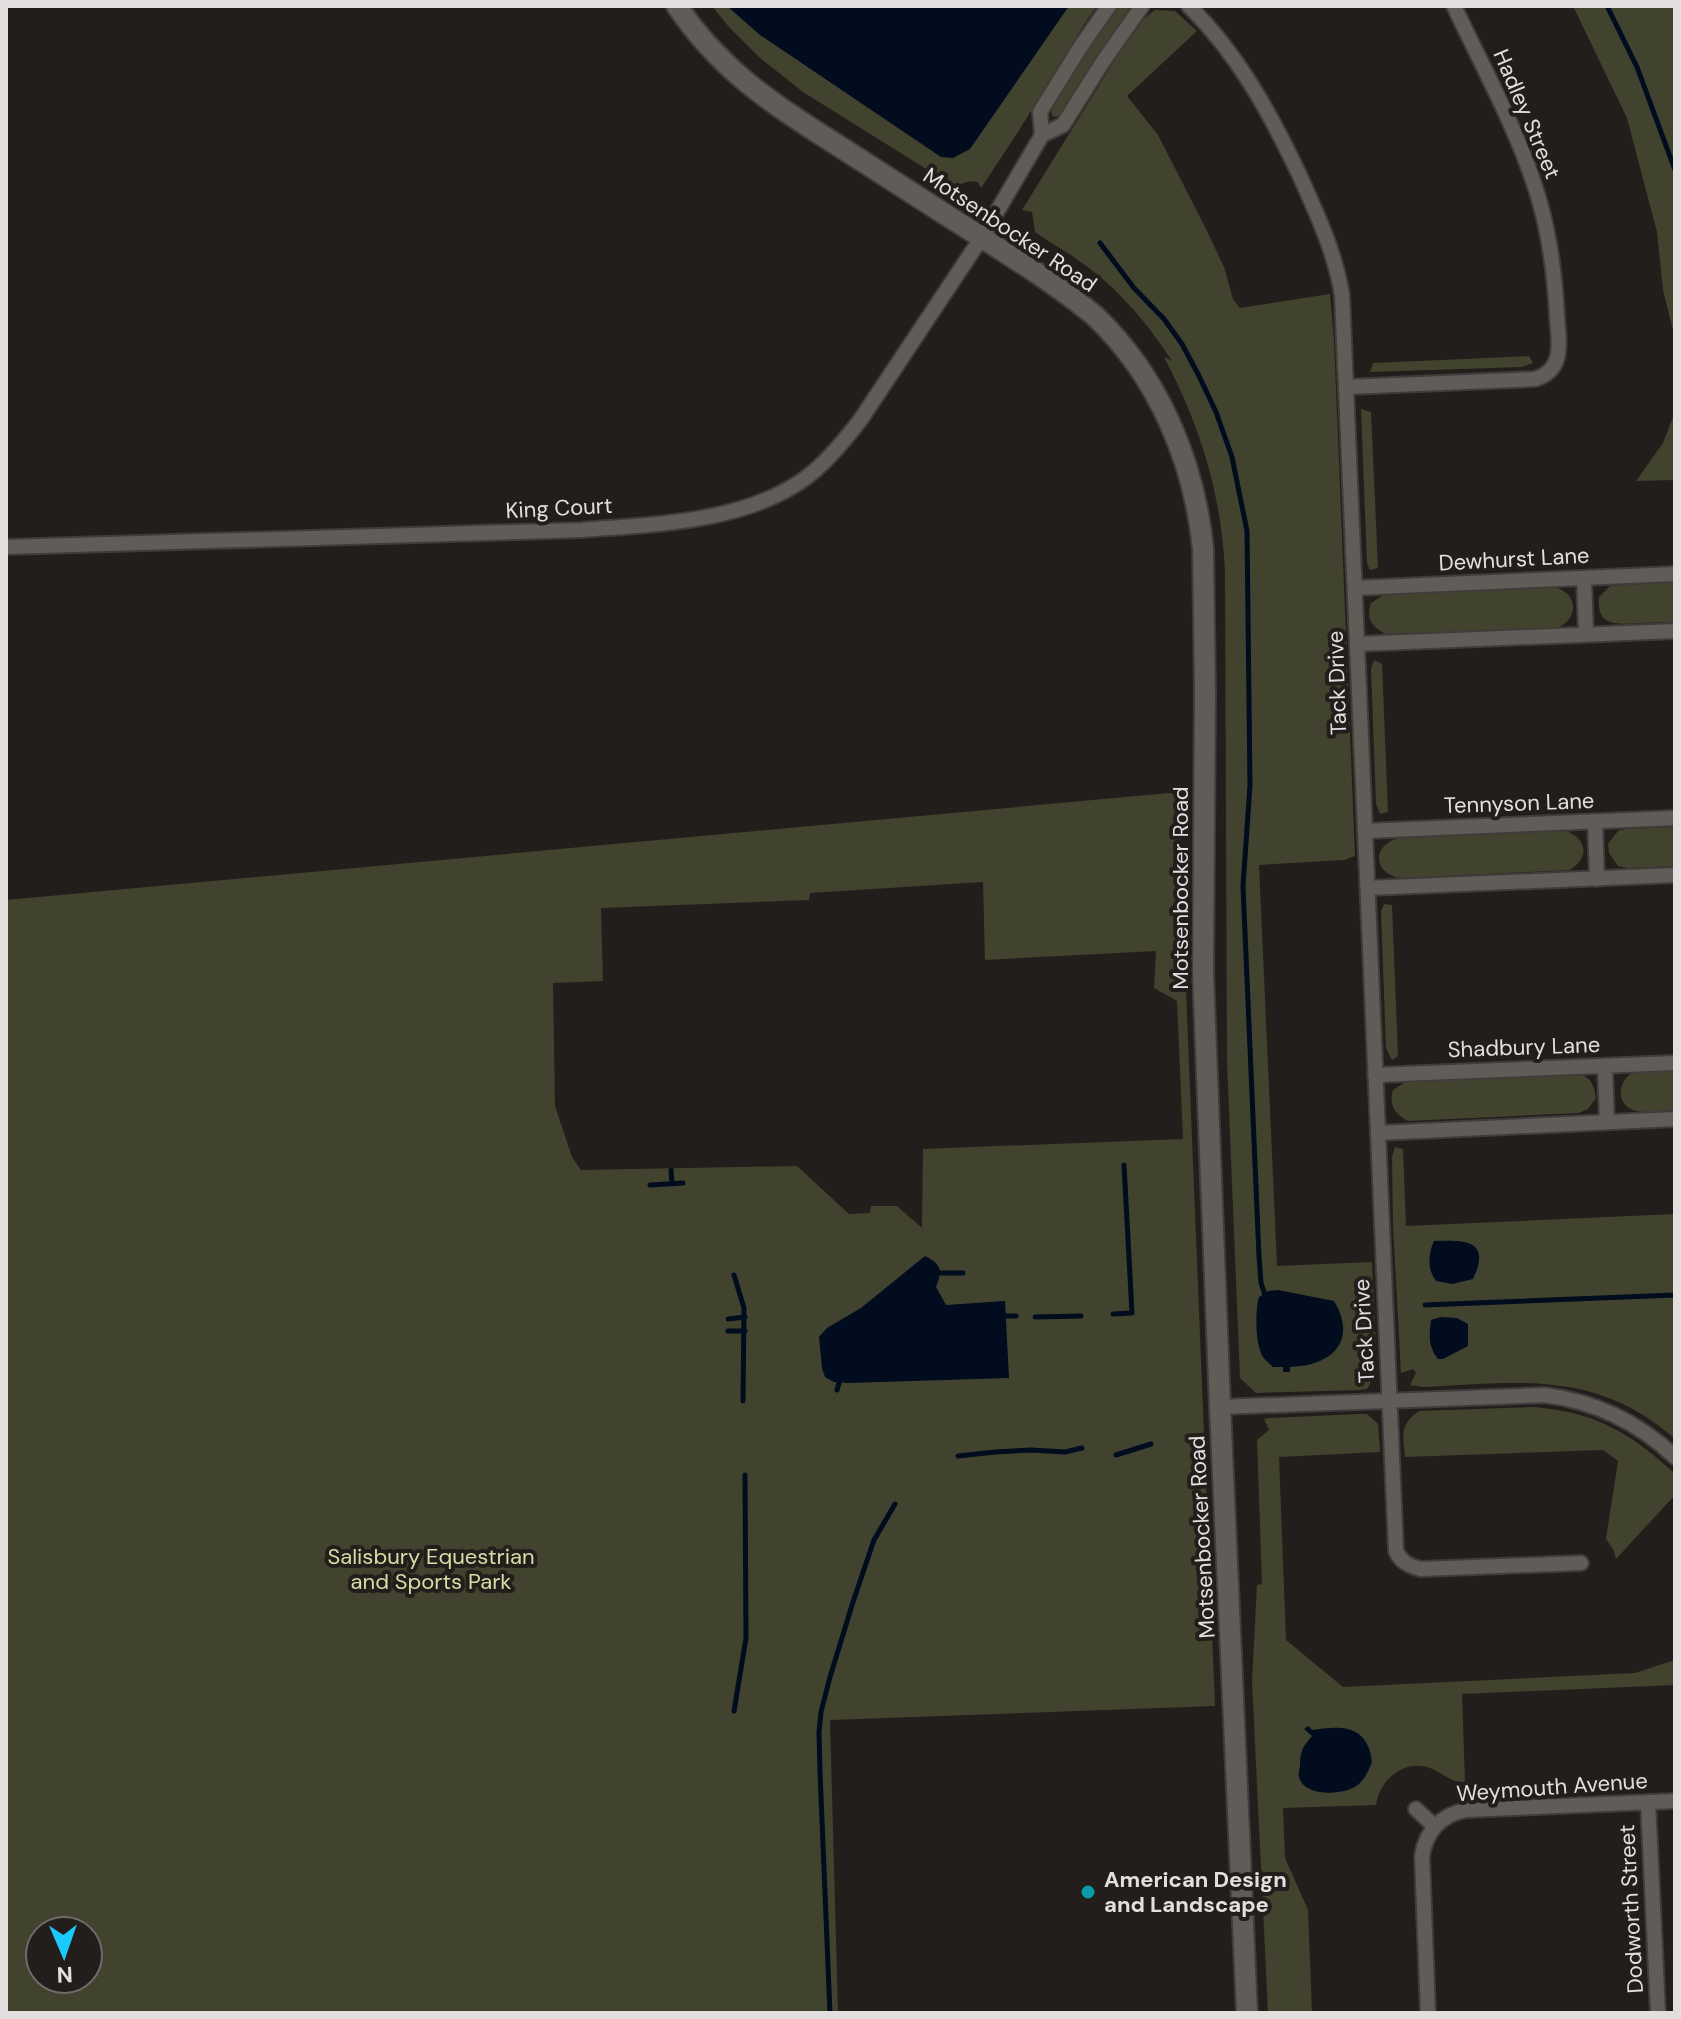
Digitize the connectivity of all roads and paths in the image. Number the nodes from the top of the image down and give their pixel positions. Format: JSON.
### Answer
{"nodes":[{"id":1,"x":677,"y":6,"type":"edge"},
{"id":2,"x":1109,"y":6,"type":"edge"},
{"id":3,"x":1142,"y":6,"type":"edge"},
{"id":4,"x":1189,"y":6,"type":"edge"},
{"id":5,"x":1454,"y":6,"type":"edge"},
{"id":6,"x":1042,"y":135,"type":"junction"},
{"id":7,"x":982,"y":237,"type":"junction"},
{"id":8,"x":1551,"y":371,"type":"junction"},
{"id":9,"x":1563,"y":382,"type":"dead end"},
{"id":10,"x":1347,"y":387,"type":"junction"},
{"id":11,"x":6,"y":547,"type":"edge"},
{"id":12,"x":1675,"y":574,"type":"edge"},
{"id":13,"x":1584,"y":578,"type":"junction"},
{"id":14,"x":1355,"y":588,"type":"junction"},
{"id":15,"x":1675,"y":631,"type":"edge"},
{"id":16,"x":1586,"y":634,"type":"junction"},
{"id":17,"x":1357,"y":644,"type":"junction"},
{"id":18,"x":1675,"y":818,"type":"edge"},
{"id":19,"x":1595,"y":821,"type":"junction"},
{"id":20,"x":1365,"y":831,"type":"junction"},
{"id":21,"x":1675,"y":875,"type":"edge"},
{"id":22,"x":1597,"y":879,"type":"junction"},
{"id":23,"x":1368,"y":888,"type":"junction"},
{"id":24,"x":1675,"y":1063,"type":"edge"},
{"id":25,"x":1605,"y":1066,"type":"junction"},
{"id":26,"x":1375,"y":1075,"type":"junction"},
{"id":27,"x":1675,"y":1119,"type":"edge"},
{"id":28,"x":1607,"y":1122,"type":"junction"},
{"id":29,"x":1378,"y":1133,"type":"junction"},
{"id":30,"x":1390,"y":1401,"type":"junction"},
{"id":31,"x":1220,"y":1407,"type":"junction"},
{"id":32,"x":1675,"y":1457,"type":"edge"},
{"id":33,"x":1581,"y":1563,"type":"dead end"},
{"id":34,"x":1675,"y":1801,"type":"edge"},
{"id":35,"x":1648,"y":1802,"type":"junction"},
{"id":36,"x":1416,"y":1809,"type":"dead end"},
{"id":37,"x":1434,"y":1826,"type":"junction"},
{"id":38,"x":1247,"y":2013,"type":"edge"},
{"id":39,"x":1428,"y":2013,"type":"edge"},
{"id":40,"x":1658,"y":2013,"type":"edge"}],
"edges":[{"from":1,"to":7,"type":"main road","name":"Motsenbocker Road"},
{"from":2,"to":6,"type":"street"},
{"from":3,"to":6,"type":"street"},
{"from":4,"to":10,"type":"street","name":"Tack Drive"},
{"from":5,"to":8,"type":"street","name":"Hadley Street"},
{"from":6,"to":7,"type":"street","name":"King Court"},
{"from":7,"to":11,"type":"street","name":"King Court"},
{"from":7,"to":31,"type":"main road","name":"Motsenbocker Road"},
{"from":8,"to":9,"type":"street"},
{"from":8,"to":10,"type":"street"},
{"from":10,"to":14,"type":"street","name":"Tack Drive"},
{"from":12,"to":13,"type":"street","name":"Dewhurst Lane"},
{"from":13,"to":14,"type":"street","name":"Dewhurst Lane"},
{"from":13,"to":16,"type":"street"},
{"from":14,"to":17,"type":"street","name":"Tack Drive"},
{"from":15,"to":16,"type":"street"},
{"from":16,"to":17,"type":"street"},
{"from":17,"to":20,"type":"street","name":"Tack Drive"},
{"from":18,"to":19,"type":"street","name":"Tennyson Lane"},
{"from":19,"to":20,"type":"street","name":"Tennyson Lane"},
{"from":19,"to":22,"type":"street"},
{"from":20,"to":23,"type":"street","name":"Tack Drive"},
{"from":21,"to":22,"type":"street"},
{"from":22,"to":23,"type":"street"},
{"from":23,"to":26,"type":"street","name":"Tack Drive"},
{"from":24,"to":25,"type":"street","name":"Shadbury Lane"},
{"from":25,"to":26,"type":"street","name":"Shadbury Lane"},
{"from":25,"to":28,"type":"street"},
{"from":26,"to":29,"type":"street","name":"Tack Drive"},
{"from":27,"to":28,"type":"street"},
{"from":28,"to":29,"type":"street"},
{"from":29,"to":30,"type":"street","name":"Tack Drive"},
{"from":30,"to":31,"type":"street"},
{"from":30,"to":32,"type":"street"},
{"from":30,"to":33,"type":"street","name":"Tack Drive"},
{"from":31,"to":38,"type":"main road","name":"Motsenbocker Road"},
{"from":34,"to":35,"type":"street","name":"Weymouth Avenue"},
{"from":35,"to":37,"type":"street","name":"Weymouth Avenue"},
{"from":35,"to":40,"type":"street","name":"Dodworth Street"},
{"from":36,"to":37,"type":"street"},
{"from":37,"to":39,"type":"street"}]}
